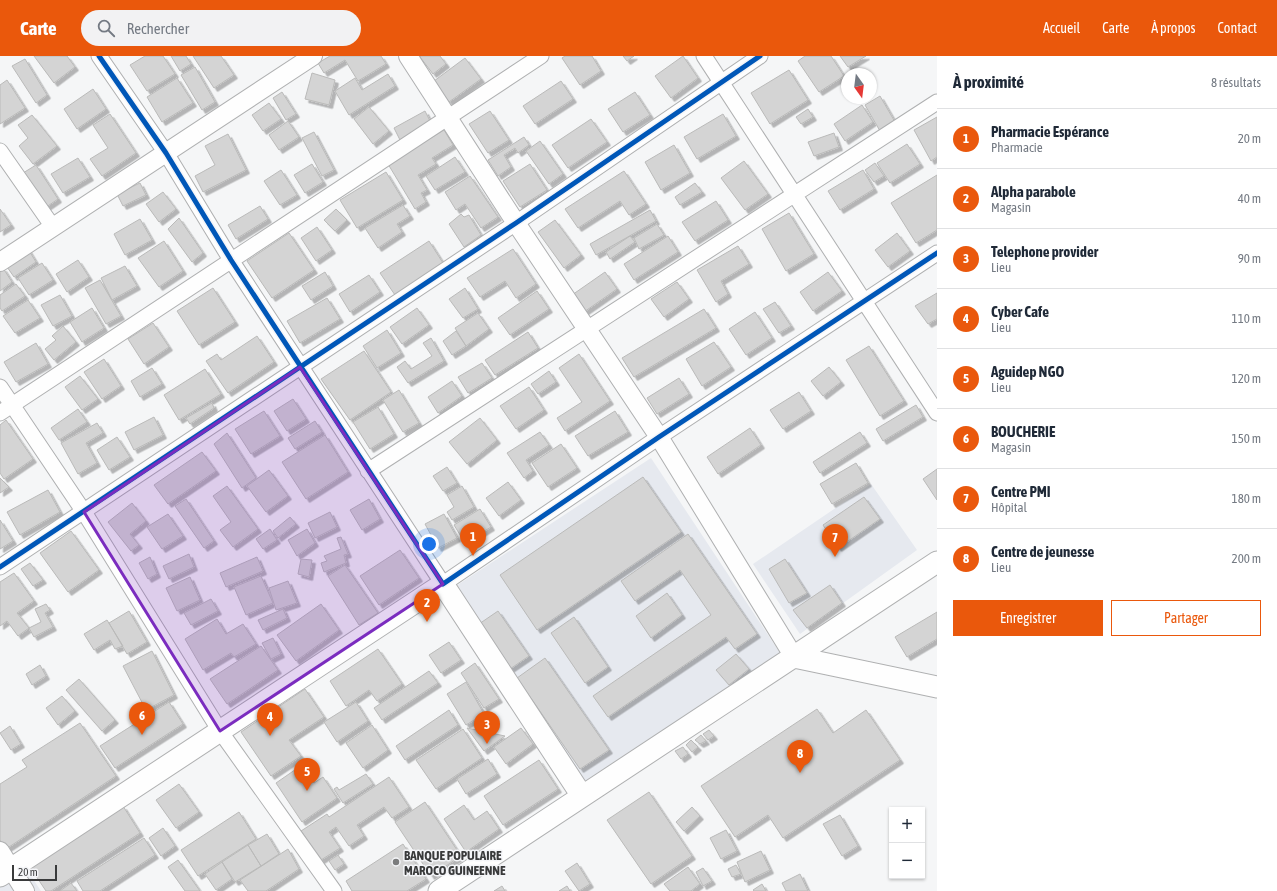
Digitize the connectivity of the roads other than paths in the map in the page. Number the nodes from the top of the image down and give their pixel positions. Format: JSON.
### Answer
{"nodes":[{"id":1,"x":99,"y":56,"type":"edge"},
{"id":2,"x":313,"y":56,"type":"edge"},
{"id":3,"x":408,"y":56,"type":"edge"},
{"id":4,"x":541,"y":56,"type":"edge"},
{"id":5,"x":704,"y":56,"type":"edge"},
{"id":6,"x":760,"y":56,"type":"edge"},
{"id":7,"x":721,"y":82,"type":"junction"},
{"id":8,"x":937,"y":102,"type":"edge"},
{"id":9,"x":449,"y":117,"type":"junction"},
{"id":10,"x":0,"y":150,"type":"edge"},
{"id":11,"x":166,"y":153,"type":"junction"},
{"id":12,"x":794,"y":194,"type":"junction"},
{"id":13,"x":516,"y":223,"type":"junction"},
{"id":14,"x":53,"y":227,"type":"junction"},
{"id":15,"x":937,"y":253,"type":"edge"},
{"id":16,"x":232,"y":260,"type":"junction"},
{"id":17,"x":0,"y":262,"type":"edge"},
{"id":18,"x":864,"y":302,"type":"junction"},
{"id":19,"x":586,"y":329,"type":"junction"},
{"id":20,"x":300,"y":367,"type":"junction"},
{"id":21,"x":0,"y":387,"type":"edge"},
{"id":22,"x":13,"y":405,"type":"junction"},
{"id":23,"x":937,"y":413,"type":"edge"},
{"id":24,"x":0,"y":414,"type":"edge"},
{"id":25,"x":660,"y":437,"type":"junction"},
{"id":26,"x":368,"y":471,"type":"junction"},
{"id":27,"x":84,"y":512,"type":"junction"},
{"id":28,"x":937,"y":562,"type":"edge"},
{"id":29,"x":0,"y":567,"type":"edge"},
{"id":30,"x":443,"y":584,"type":"junction"},
{"id":31,"x":794,"y":657,"type":"junction"},
{"id":32,"x":937,"y":687,"type":"edge"},
{"id":33,"x":220,"y":731,"type":"junction"},
{"id":34,"x":582,"y":796,"type":"junction"},
{"id":35,"x":4,"y":865,"type":"edge"},
{"id":36,"x":25,"y":891,"type":"edge"},
{"id":37,"x":334,"y":891,"type":"edge"},
{"id":38,"x":439,"y":891,"type":"edge"}],
"edges":[{"from":1,"to":11,"type":"street"},
{"from":2,"to":11,"type":"street"},
{"from":3,"to":9,"type":"street"},
{"from":4,"to":9,"type":"street"},
{"from":5,"to":7,"type":"street"},
{"from":6,"to":7,"type":"street"},
{"from":7,"to":12,"type":"street"},
{"from":7,"to":13,"type":"street"},
{"from":8,"to":12,"type":"street"},
{"from":9,"to":13,"type":"street"},
{"from":9,"to":16,"type":"street"},
{"from":10,"to":14,"type":"street"},
{"from":11,"to":14,"type":"street"},
{"from":11,"to":16,"type":"street"},
{"from":12,"to":18,"type":"street"},
{"from":12,"to":19,"type":"street"},
{"from":13,"to":19,"type":"street"},
{"from":13,"to":20,"type":"street"},
{"from":14,"to":17,"type":"street"},
{"from":15,"to":18,"type":"street"},
{"from":16,"to":20,"type":"street"},
{"from":16,"to":22,"type":"street"},
{"from":18,"to":23,"type":"street"},
{"from":18,"to":25,"type":"street"},
{"from":19,"to":25,"type":"street"},
{"from":19,"to":26,"type":"street"},
{"from":20,"to":26,"type":"street"},
{"from":20,"to":27,"type":"street"},
{"from":21,"to":22,"type":"street"},
{"from":22,"to":24,"type":"street"},
{"from":22,"to":27,"type":"street"},
{"from":25,"to":30,"type":"street"},
{"from":25,"to":31,"type":"street"},
{"from":26,"to":30,"type":"street"},
{"from":27,"to":29,"type":"street"},
{"from":27,"to":33,"type":"street"},
{"from":28,"to":31,"type":"main road"},
{"from":30,"to":33,"type":"main road"},
{"from":30,"to":34,"type":"main road"},
{"from":31,"to":32,"type":"main road"},
{"from":31,"to":34,"type":"main road"},
{"from":33,"to":35,"type":"main road"},
{"from":33,"to":37,"type":"street"},
{"from":34,"to":38,"type":"main road"},
{"from":35,"to":36,"type":"street"}]}
